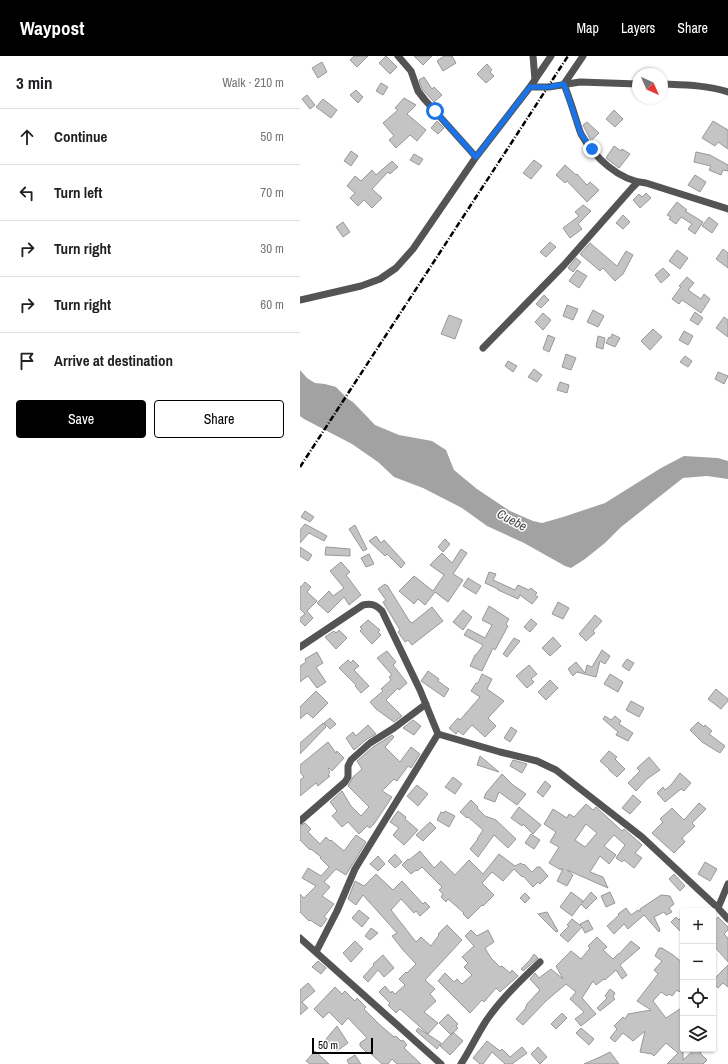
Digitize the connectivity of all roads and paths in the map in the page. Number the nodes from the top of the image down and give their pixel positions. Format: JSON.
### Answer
{"nodes":[{"id":1,"x":398,"y":56,"type":"edge"},
{"id":2,"x":533,"y":56,"type":"edge"},
{"id":3,"x":551,"y":56,"type":"edge"},
{"id":4,"x":583,"y":56,"type":"edge"},
{"id":5,"x":535,"y":80,"type":"junction"},
{"id":6,"x":564,"y":84,"type":"junction"},
{"id":7,"x":632,"y":84,"type":"edge"},
{"id":8,"x":668,"y":84,"type":"edge"},
{"id":9,"x":530,"y":87,"type":"junction"},
{"id":10,"x":728,"y":92,"type":"edge"},
{"id":11,"x":476,"y":157,"type":"junction"},
{"id":12,"x":638,"y":182,"type":"junction"},
{"id":13,"x":728,"y":209,"type":"edge"},
{"id":14,"x":300,"y":300,"type":"edge"},
{"id":15,"x":483,"y":348,"type":"dead end"},
{"id":16,"x":300,"y":648,"type":"edge"},
{"id":17,"x":426,"y":704,"type":"junction"},
{"id":18,"x":438,"y":734,"type":"junction"},
{"id":19,"x":300,"y":821,"type":"edge"},
{"id":20,"x":728,"y":884,"type":"edge"},
{"id":21,"x":718,"y":908,"type":"junction"},
{"id":22,"x":728,"y":919,"type":"edge"},
{"id":23,"x":300,"y":938,"type":"edge"},
{"id":24,"x":316,"y":952,"type":"junction"},
{"id":25,"x":540,"y":962,"type":"dead end"},
{"id":26,"x":441,"y":1064,"type":"edge"},
{"id":27,"x":461,"y":1064,"type":"edge"}],
"edges":[{"from":1,"to":11,"type":"street"},
{"from":2,"to":5,"type":"street"},
{"from":3,"to":5,"type":"street"},
{"from":4,"to":6,"type":"street"},
{"from":5,"to":9,"type":"street"},
{"from":6,"to":7,"type":"street"},
{"from":6,"to":9,"type":"street"},
{"from":6,"to":12,"type":"street"},
{"from":8,"to":10,"type":"street"},
{"from":9,"to":11,"type":"street"},
{"from":11,"to":14,"type":"street"},
{"from":12,"to":13,"type":"street"},
{"from":12,"to":15,"type":"street"},
{"from":16,"to":17,"type":"street"},
{"from":17,"to":18,"type":"street"},
{"from":17,"to":19,"type":"street"},
{"from":18,"to":21,"type":"street"},
{"from":18,"to":24,"type":"street"},
{"from":20,"to":21,"type":"street"},
{"from":21,"to":22,"type":"street"},
{"from":23,"to":24,"type":"street"},
{"from":24,"to":26,"type":"street"},
{"from":25,"to":27,"type":"street"}]}
